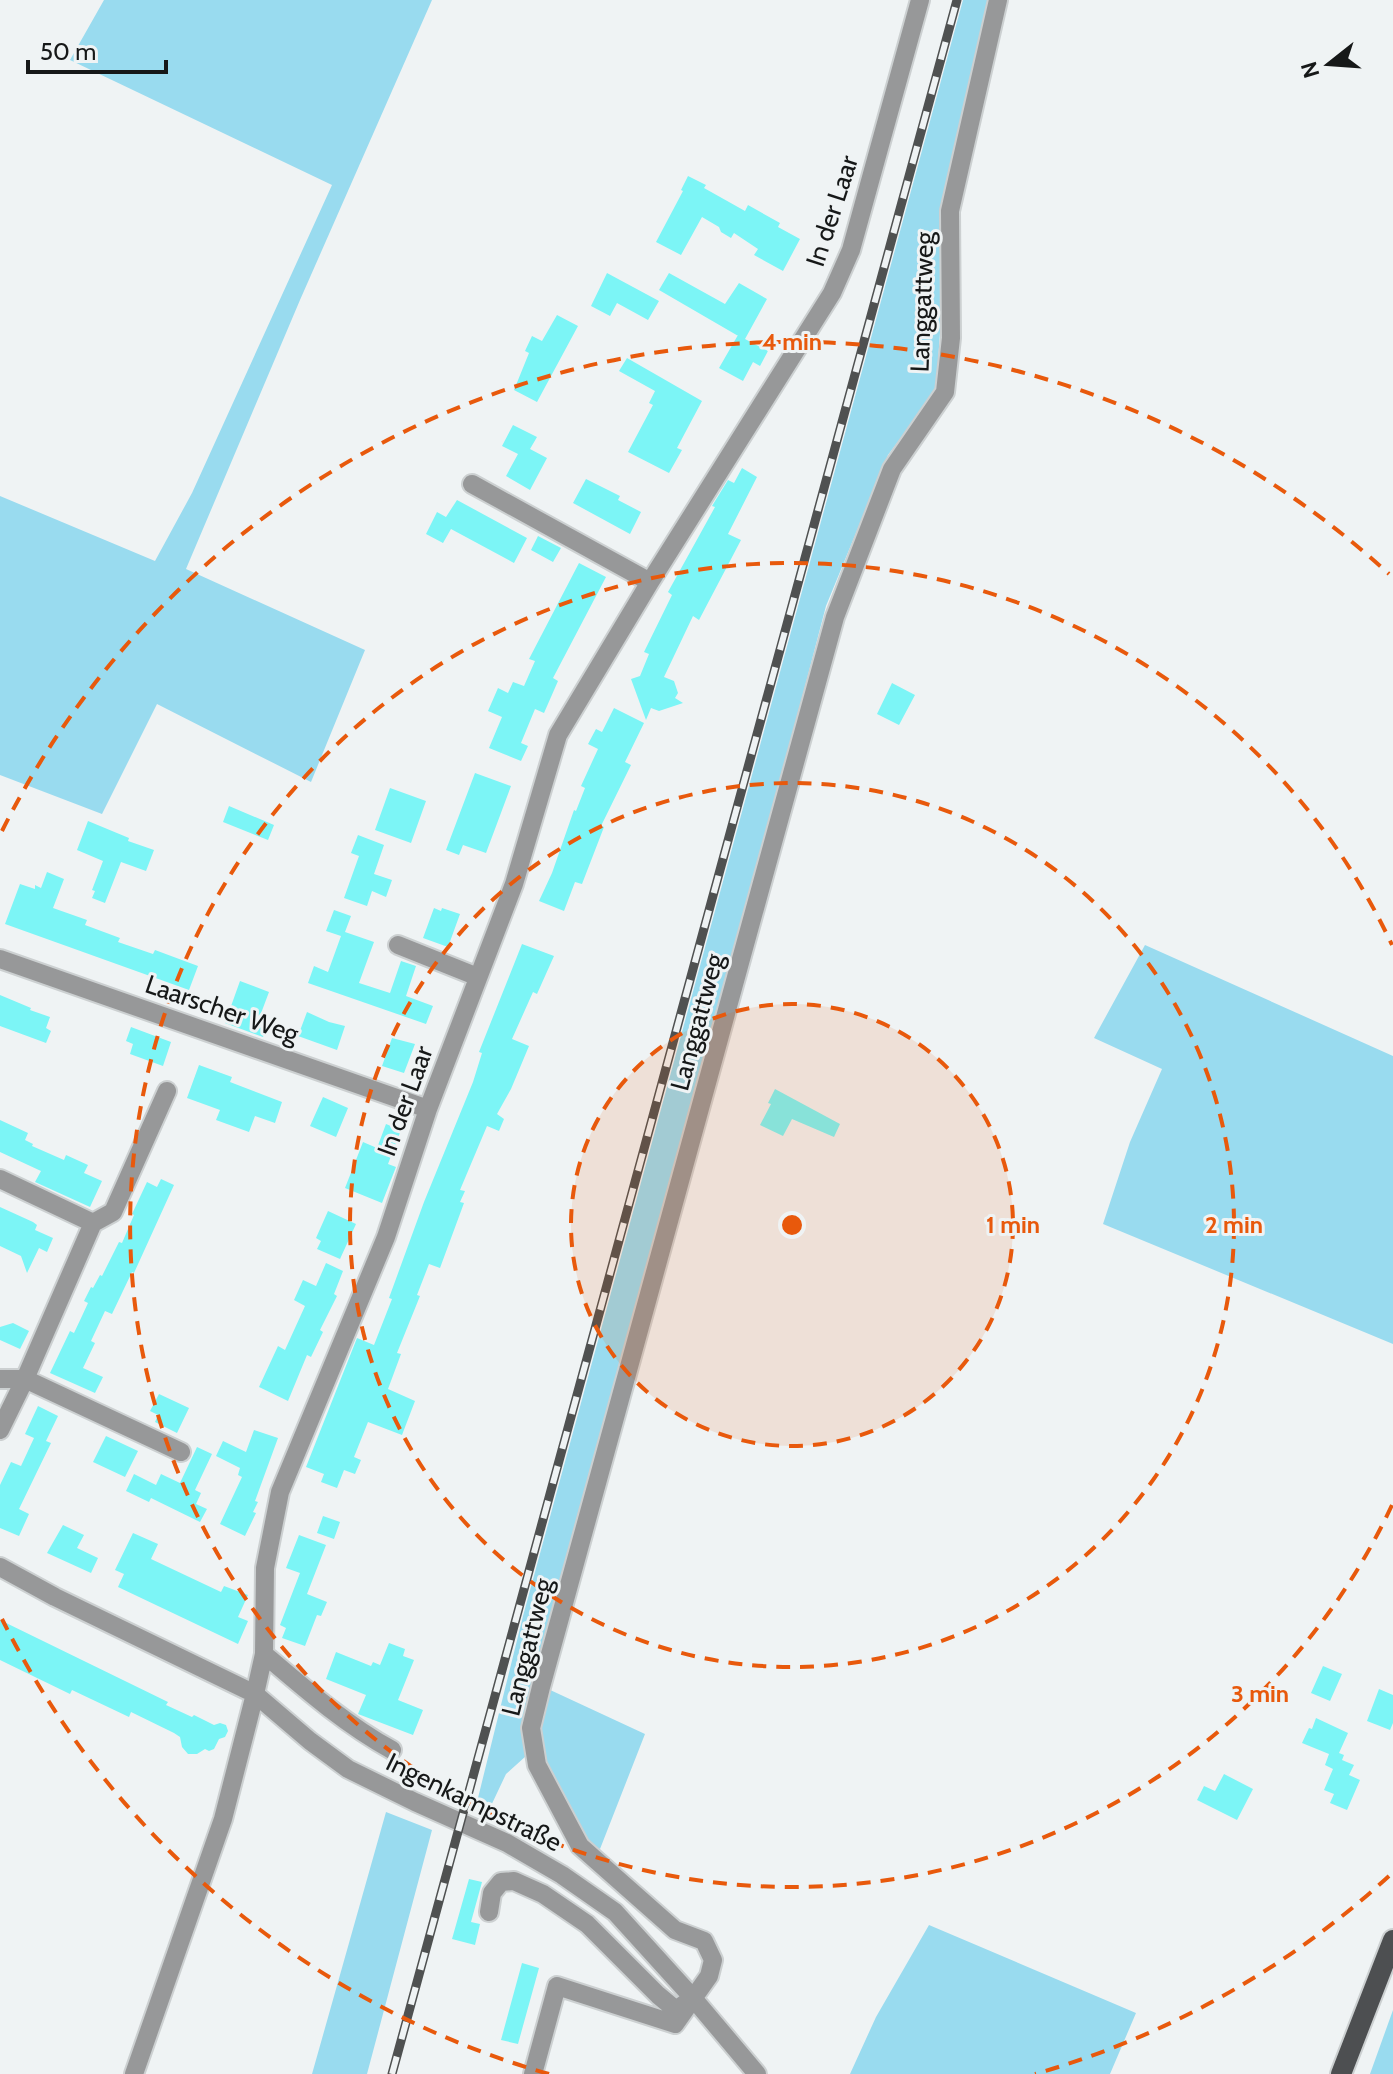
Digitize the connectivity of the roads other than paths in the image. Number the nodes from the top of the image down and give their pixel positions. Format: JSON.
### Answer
{"nodes":[{"id":1,"x":920,"y":0,"type":"edge"},
{"id":2,"x":998,"y":0,"type":"edge"},
{"id":3,"x":472,"y":484,"type":"dead end"},
{"id":4,"x":650,"y":582,"type":"junction"},
{"id":5,"x":398,"y":945,"type":"dead end"},
{"id":6,"x":0,"y":959,"type":"edge"},
{"id":7,"x":478,"y":977,"type":"junction"},
{"id":8,"x":167,"y":1091,"type":"dead end"},
{"id":9,"x":428,"y":1109,"type":"junction"},
{"id":10,"x":0,"y":1179,"type":"edge"},
{"id":11,"x":93,"y":1223,"type":"junction"},
{"id":12,"x":0,"y":1379,"type":"edge"},
{"id":13,"x":25,"y":1379,"type":"junction"},
{"id":14,"x":0,"y":1430,"type":"edge"},
{"id":15,"x":181,"y":1452,"type":"dead end"},
{"id":16,"x":0,"y":1567,"type":"edge"},
{"id":17,"x":264,"y":1654,"type":"junction"},
{"id":18,"x":255,"y":1694,"type":"junction"},
{"id":19,"x":392,"y":1750,"type":"dead end"},
{"id":20,"x":489,"y":1912,"type":"dead end"},
{"id":21,"x":1393,"y":1940,"type":"edge"},
{"id":22,"x":693,"y":1998,"type":"junction"},
{"id":23,"x":134,"y":2074,"type":"edge"},
{"id":24,"x":533,"y":2074,"type":"edge"},
{"id":25,"x":757,"y":2074,"type":"edge"},
{"id":26,"x":1341,"y":2074,"type":"edge"}],
"edges":[{"from":1,"to":4,"type":"street","name":"In der Laar"},
{"from":2,"to":22,"type":"street","name":"Langgattweg"},
{"from":3,"to":4,"type":"street"},
{"from":4,"to":7,"type":"street","name":"In der Laar"},
{"from":5,"to":7,"type":"street"},
{"from":6,"to":9,"type":"street","name":"Laarscher Weg"},
{"from":7,"to":9,"type":"street","name":"In der Laar"},
{"from":8,"to":11,"type":"street"},
{"from":9,"to":17,"type":"street","name":"In der Laar"},
{"from":10,"to":11,"type":"street"},
{"from":11,"to":13,"type":"street"},
{"from":12,"to":13,"type":"street"},
{"from":13,"to":14,"type":"street"},
{"from":13,"to":15,"type":"street"},
{"from":16,"to":18,"type":"street","name":"Ingenkampstraße"},
{"from":17,"to":18,"type":"street","name":"In der Laar"},
{"from":17,"to":19,"type":"street"},
{"from":18,"to":22,"type":"street","name":"Ingenkampstraße"},
{"from":18,"to":23,"type":"street"},
{"from":20,"to":22,"type":"street"},
{"from":21,"to":26,"type":"main road"},
{"from":22,"to":24,"type":"street"},
{"from":22,"to":25,"type":"street","name":"Ingenkampstraße"}]}
